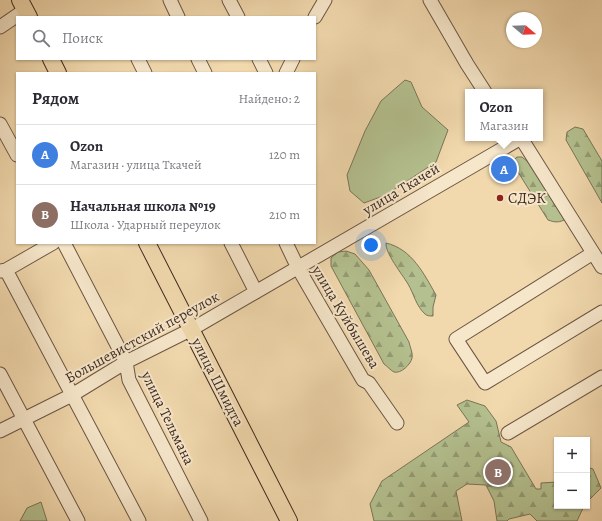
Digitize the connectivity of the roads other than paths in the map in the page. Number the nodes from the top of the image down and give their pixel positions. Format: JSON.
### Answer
{"nodes":[{"id":1,"x":170,"y":0,"type":"edge"},
{"id":2,"x":229,"y":0,"type":"edge"},
{"id":3,"x":325,"y":0,"type":"edge"},
{"id":4,"x":430,"y":0,"type":"edge"},
{"id":5,"x":24,"y":9,"type":"edge"},
{"id":6,"x":178,"y":16,"type":"edge"},
{"id":7,"x":237,"y":16,"type":"edge"},
{"id":8,"x":316,"y":16,"type":"edge"},
{"id":9,"x":0,"y":26,"type":"edge"},
{"id":10,"x":52,"y":60,"type":"edge"},
{"id":11,"x":138,"y":60,"type":"edge"},
{"id":12,"x":198,"y":60,"type":"edge"},
{"id":13,"x":260,"y":60,"type":"edge"},
{"id":14,"x":292,"y":60,"type":"edge"},
{"id":15,"x":58,"y":72,"type":"edge"},
{"id":16,"x":144,"y":72,"type":"edge"},
{"id":17,"x":204,"y":72,"type":"edge"},
{"id":18,"x":266,"y":72,"type":"edge"},
{"id":19,"x":286,"y":72,"type":"edge"},
{"id":20,"x":483,"y":89,"type":"edge"},
{"id":21,"x":0,"y":124,"type":"edge"},
{"id":22,"x":516,"y":141,"type":"edge"},
{"id":23,"x":523,"y":141,"type":"edge"},
{"id":24,"x":16,"y":154,"type":"edge"},
{"id":25,"x":51,"y":244,"type":"edge"},
{"id":26,"x":65,"y":244,"type":"edge"},
{"id":27,"x":148,"y":244,"type":"edge"},
{"id":28,"x":232,"y":244,"type":"edge"},
{"id":29,"x":287,"y":244,"type":"edge"},
{"id":30,"x":295,"y":244,"type":"edge"},
{"id":31,"x":593,"y":253,"type":"junction"},
{"id":32,"x":300,"y":267,"type":"junction"},
{"id":33,"x":602,"y":267,"type":"edge"},
{"id":34,"x":3,"y":271,"type":"edge"},
{"id":35,"x":256,"y":292,"type":"junction"},
{"id":36,"x":602,"y":312,"type":"edge"},
{"id":37,"x":192,"y":329,"type":"junction"},
{"id":38,"x":126,"y":362,"type":"junction"},
{"id":39,"x":0,"y":374,"type":"edge"},
{"id":40,"x":602,"y":377,"type":"edge"},
{"id":41,"x":72,"y":395,"type":"junction"},
{"id":42,"x":24,"y":418,"type":"junction"},
{"id":43,"x":397,"y":423,"type":"dead end"},
{"id":44,"x":0,"y":431,"type":"edge"},
{"id":45,"x":508,"y":432,"type":"dead end"},
{"id":46,"x":78,"y":521,"type":"edge"},
{"id":47,"x":139,"y":521,"type":"edge"},
{"id":48,"x":201,"y":521,"type":"edge"},
{"id":49,"x":289,"y":521,"type":"edge"}],
"edges":[{"from":1,"to":6,"type":"street"},
{"from":2,"to":7,"type":"street"},
{"from":3,"to":8,"type":"street"},
{"from":4,"to":20,"type":"street"},
{"from":5,"to":9,"type":"street"},
{"from":10,"to":15,"type":"main road"},
{"from":11,"to":16,"type":"street"},
{"from":12,"to":17,"type":"street"},
{"from":13,"to":18,"type":"street"},
{"from":14,"to":19,"type":"street"},
{"from":21,"to":24,"type":"street"},
{"from":22,"to":32,"type":"street","name":"улица Ткачей"},
{"from":23,"to":31,"type":"street"},
{"from":25,"to":34,"type":"street"},
{"from":26,"to":38,"type":"street","name":"улица Тельмана"},
{"from":27,"to":37,"type":"main road","name":"улица Шмидта"},
{"from":28,"to":35,"type":"street"},
{"from":29,"to":32,"type":"street","name":"улица Куйбышева"},
{"from":30,"to":32,"type":"street"},
{"from":31,"to":33,"type":"street"},
{"from":31,"to":36,"type":"street"},
{"from":32,"to":35,"type":"street","name":"Большевистский переулок"},
{"from":32,"to":43,"type":"street","name":"улица Куйбышева"},
{"from":34,"to":41,"type":"street"},
{"from":35,"to":37,"type":"street","name":"Большевистский переулок"},
{"from":37,"to":38,"type":"street","name":"Большевистский переулок"},
{"from":37,"to":49,"type":"main road","name":"улица Шмидта"},
{"from":38,"to":41,"type":"street","name":"Большевистский переулок"},
{"from":38,"to":48,"type":"street","name":"улица Тельмана"},
{"from":39,"to":42,"type":"street"},
{"from":40,"to":45,"type":"street"},
{"from":41,"to":42,"type":"street","name":"Большевистский переулок"},
{"from":41,"to":47,"type":"street"},
{"from":42,"to":44,"type":"street","name":"Большевистский переулок"},
{"from":42,"to":46,"type":"street"}]}
